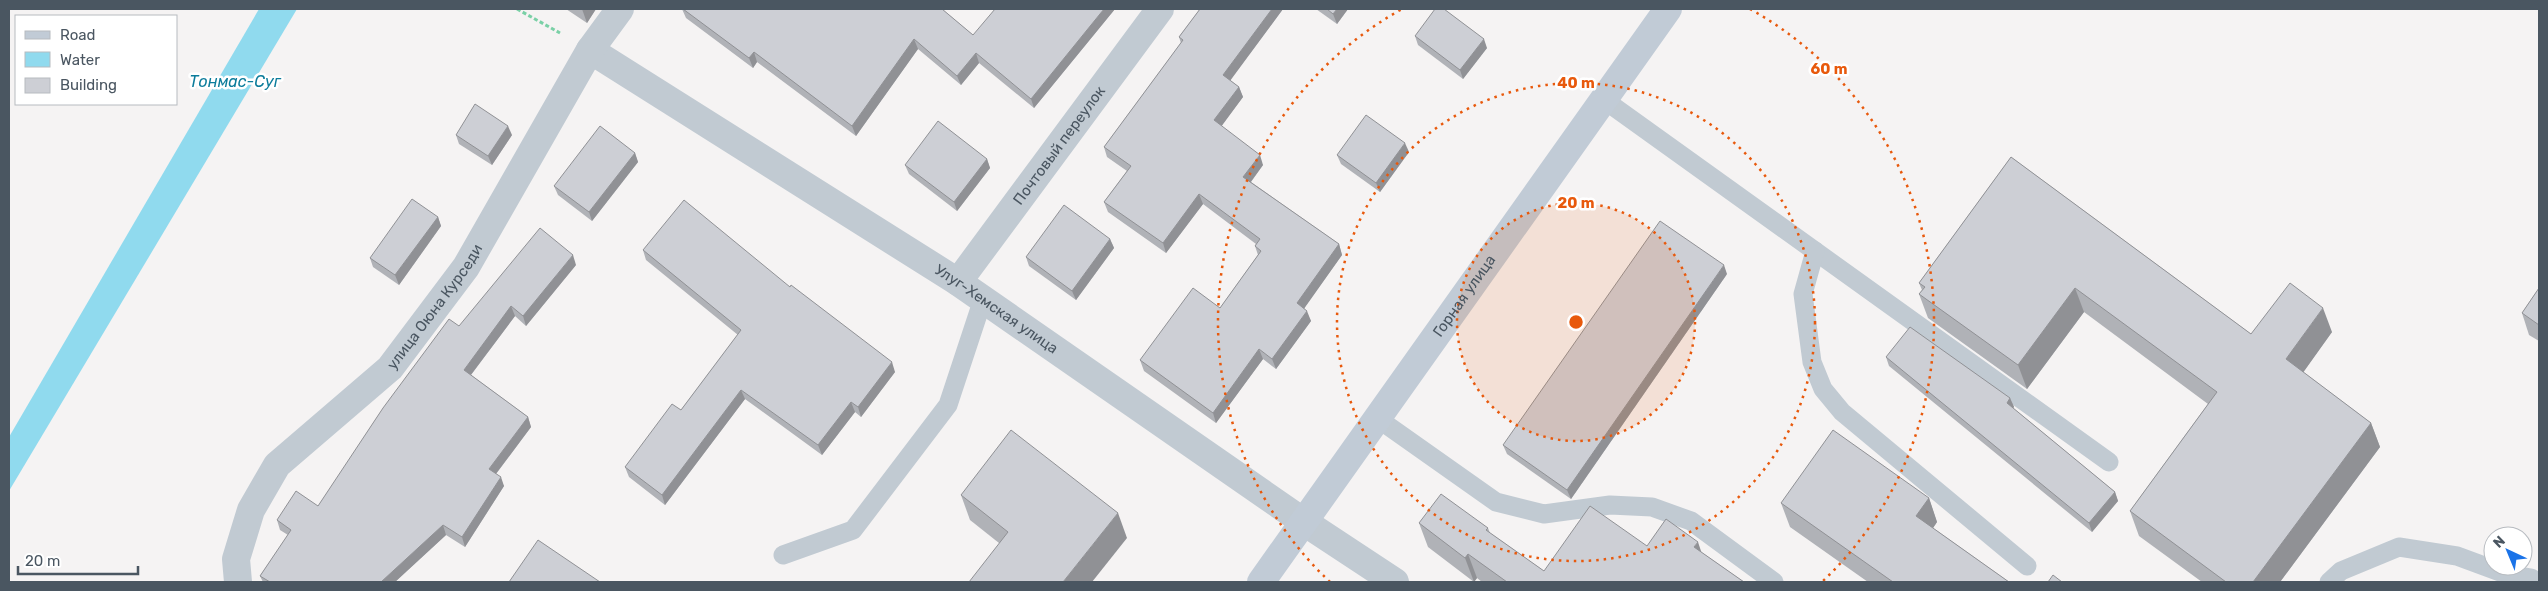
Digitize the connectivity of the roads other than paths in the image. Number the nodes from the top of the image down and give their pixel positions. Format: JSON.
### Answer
{"nodes":[{"id":1,"x":620,"y":9,"type":"edge"},
{"id":2,"x":1160,"y":9,"type":"edge"},
{"id":3,"x":1668,"y":9,"type":"edge"},
{"id":4,"x":590,"y":50,"type":"junction"},
{"id":5,"x":1602,"y":99,"type":"junction"},
{"id":6,"x":1815,"y":251,"type":"junction"},
{"id":7,"x":958,"y":282,"type":"junction"},
{"id":8,"x":983,"y":299,"type":"junction"},
{"id":9,"x":1377,"y":418,"type":"junction"},
{"id":10,"x":2109,"y":462,"type":"dead end"},
{"id":11,"x":1304,"y":522,"type":"junction"},
{"id":12,"x":783,"y":555,"type":"dead end"},
{"id":13,"x":2027,"y":566,"type":"dead end"},
{"id":14,"x":2499,"y":578,"type":"edge"},
{"id":15,"x":238,"y":582,"type":"edge"},
{"id":16,"x":1262,"y":582,"type":"edge"},
{"id":17,"x":1395,"y":582,"type":"edge"},
{"id":18,"x":1774,"y":582,"type":"edge"},
{"id":19,"x":2329,"y":582,"type":"edge"},
{"id":20,"x":2536,"y":582,"type":"edge"}],
"edges":[{"from":1,"to":4,"type":"street","name":"улица Оюна Курседи"},
{"from":2,"to":7,"type":"street","name":"Почтовый переулок"},
{"from":3,"to":5,"type":"street","name":"Горная улица"},
{"from":4,"to":7,"type":"street","name":"Улуг-Хемская улица"},
{"from":4,"to":15,"type":"street","name":"улица Оюна Курседи"},
{"from":5,"to":6,"type":"lane"},
{"from":5,"to":9,"type":"street","name":"Горная улица"},
{"from":6,"to":10,"type":"lane"},
{"from":6,"to":13,"type":"lane"},
{"from":7,"to":8,"type":"street","name":"Улуг-Хемская улица"},
{"from":8,"to":11,"type":"street","name":"Улуг-Хемская улица"},
{"from":8,"to":12,"type":"lane"},
{"from":9,"to":11,"type":"street","name":"Горная улица"},
{"from":9,"to":18,"type":"lane"},
{"from":11,"to":16,"type":"street","name":"Горная улица"},
{"from":11,"to":17,"type":"street","name":"Улуг-Хемская улица"},
{"from":14,"to":19,"type":"lane"},
{"from":14,"to":20,"type":"lane"}]}
